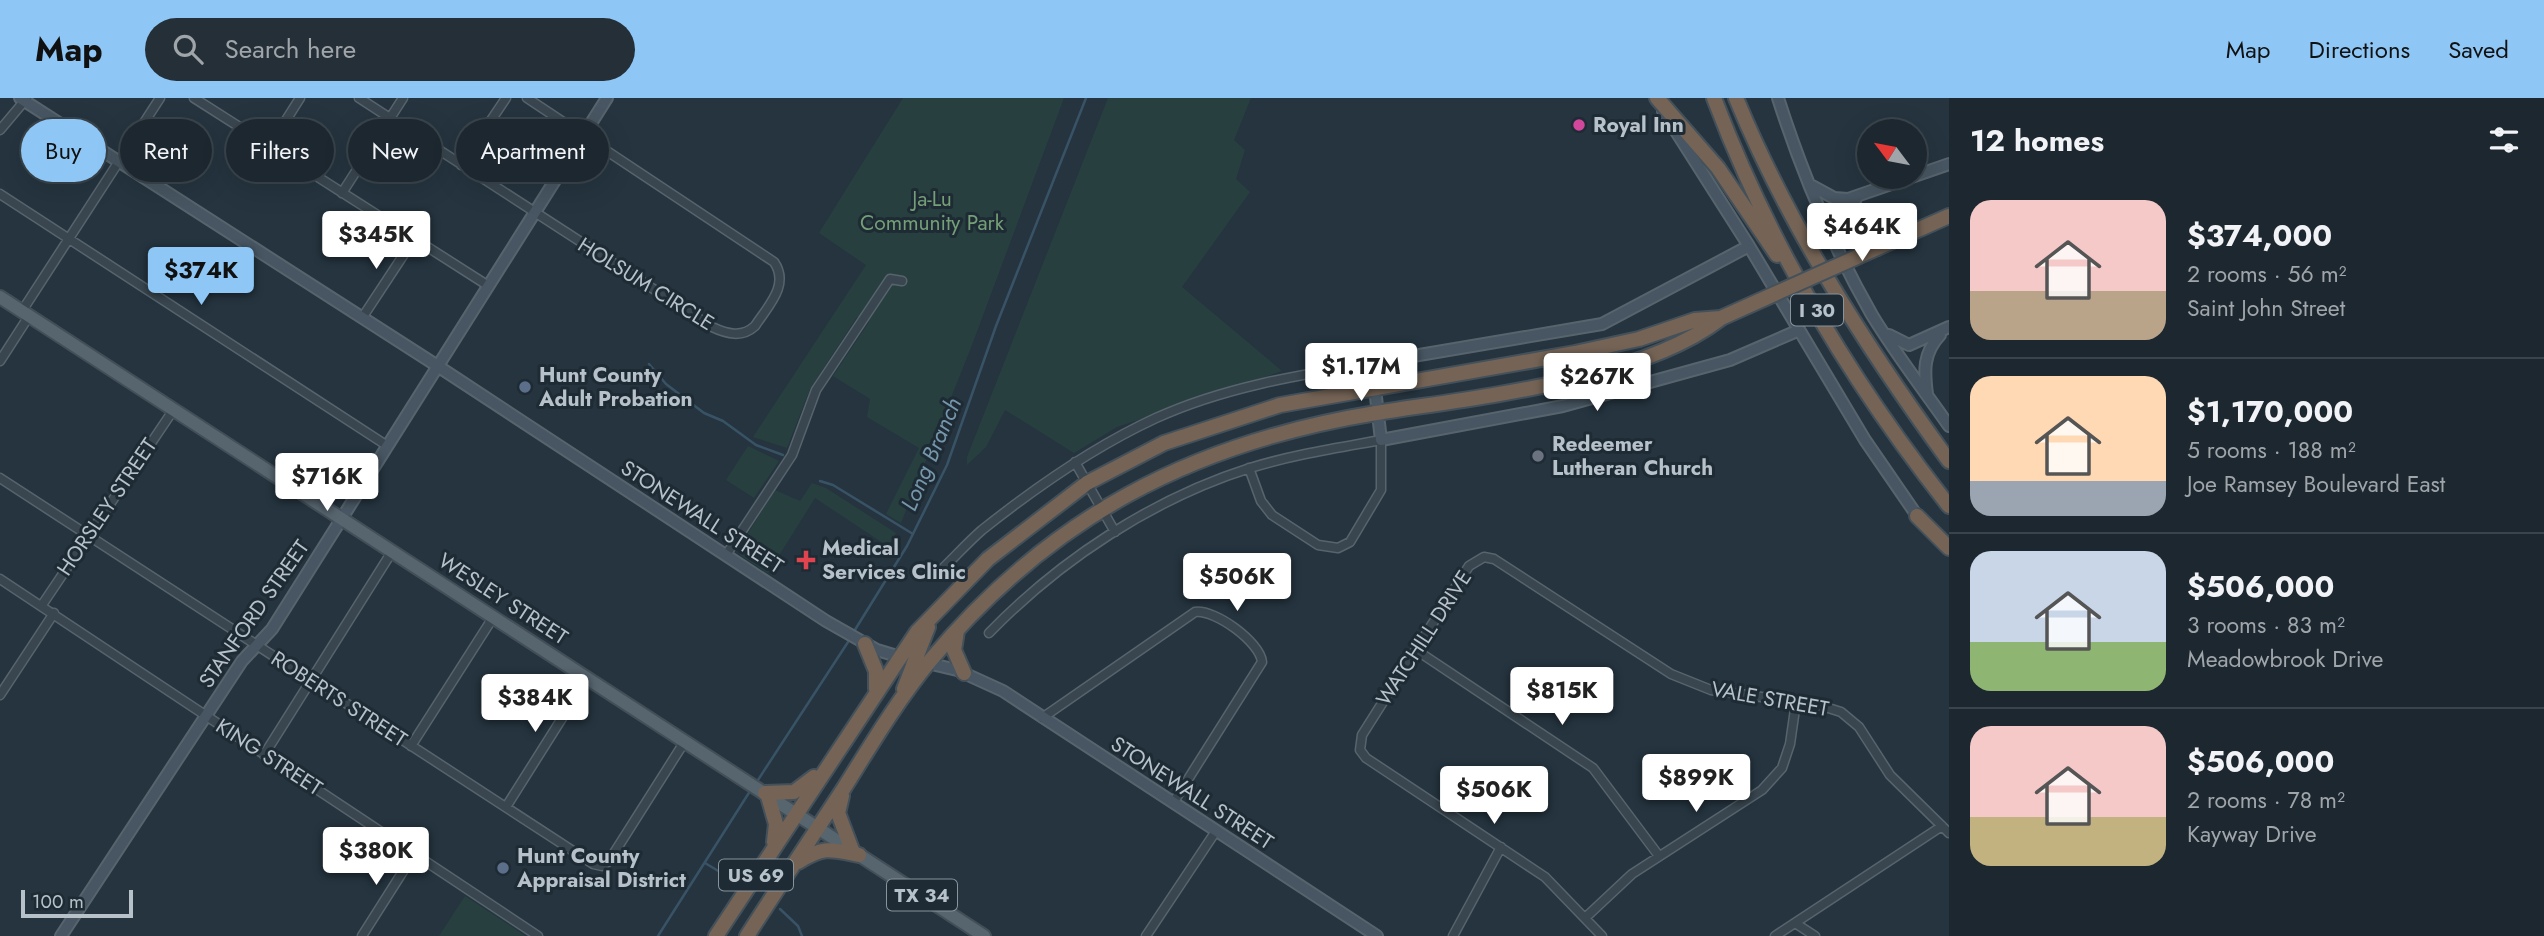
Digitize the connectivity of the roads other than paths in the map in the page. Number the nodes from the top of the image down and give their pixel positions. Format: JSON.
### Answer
{"nodes":[{"id":1,"x":160,"y":98,"type":"edge"},
{"id":2,"x":194,"y":98,"type":"edge"},
{"id":3,"x":300,"y":98,"type":"edge"},
{"id":4,"x":359,"y":98,"type":"edge"},
{"id":5,"x":403,"y":98,"type":"edge"},
{"id":6,"x":506,"y":98,"type":"edge"},
{"id":7,"x":527,"y":98,"type":"edge"},
{"id":8,"x":607,"y":98,"type":"edge"},
{"id":9,"x":1656,"y":98,"type":"edge"},
{"id":10,"x":1714,"y":98,"type":"edge"},
{"id":11,"x":1736,"y":98,"type":"edge"},
{"id":12,"x":1778,"y":98,"type":"edge"},
{"id":13,"x":24,"y":99,"type":"edge"},
{"id":14,"x":390,"y":118,"type":"junction"},
{"id":15,"x":226,"y":119,"type":"edge"},
{"id":16,"x":287,"y":119,"type":"edge"},
{"id":17,"x":492,"y":119,"type":"edge"},
{"id":18,"x":558,"y":119,"type":"edge"},
{"id":19,"x":594,"y":119,"type":"edge"},
{"id":20,"x":0,"y":130,"type":"edge"},
{"id":21,"x":609,"y":153,"type":"edge"},
{"id":22,"x":456,"y":162,"type":"edge"},
{"id":23,"x":117,"y":163,"type":"junction"},
{"id":24,"x":1949,"y":164,"type":"edge"},
{"id":25,"x":325,"y":182,"type":"edge"},
{"id":26,"x":487,"y":182,"type":"edge"},
{"id":27,"x":553,"y":182,"type":"edge"},
{"id":28,"x":1810,"y":184,"type":"junction"},
{"id":29,"x":342,"y":193,"type":"junction"},
{"id":30,"x":0,"y":194,"type":"edge"},
{"id":31,"x":1861,"y":196,"type":"junction"},
{"id":32,"x":534,"y":212,"type":"junction"},
{"id":33,"x":1949,"y":216,"type":"edge"},
{"id":34,"x":68,"y":238,"type":"junction"},
{"id":35,"x":414,"y":239,"type":"junction"},
{"id":36,"x":1834,"y":240,"type":"junction"},
{"id":37,"x":1749,"y":246,"type":"junction"},
{"id":38,"x":902,"y":281,"type":"dead end"},
{"id":39,"x":487,"y":285,"type":"junction"},
{"id":40,"x":0,"y":297,"type":"edge"},
{"id":41,"x":25,"y":313,"type":"junction"},
{"id":42,"x":362,"y":318,"type":"junction"},
{"id":43,"x":1721,"y":318,"type":"junction"},
{"id":44,"x":1822,"y":319,"type":"junction"},
{"id":45,"x":1947,"y":329,"type":"edge"},
{"id":46,"x":1797,"y":331,"type":"junction"},
{"id":47,"x":1884,"y":332,"type":"junction"},
{"id":48,"x":0,"y":361,"type":"edge"},
{"id":49,"x":1372,"y":363,"type":"junction"},
{"id":50,"x":436,"y":365,"type":"junction"},
{"id":51,"x":1375,"y":389,"type":"junction"},
{"id":52,"x":1928,"y":395,"type":"junction"},
{"id":53,"x":174,"y":409,"type":"junction"},
{"id":54,"x":1378,"y":413,"type":"junction"},
{"id":55,"x":1949,"y":426,"type":"edge"},
{"id":56,"x":1381,"y":440,"type":"junction"},
{"id":57,"x":387,"y":445,"type":"junction"},
{"id":58,"x":1949,"y":461,"type":"edge"},
{"id":59,"x":1075,"y":462,"type":"junction"},
{"id":60,"x":1249,"y":468,"type":"junction"},
{"id":61,"x":0,"y":478,"type":"edge"},
{"id":62,"x":1087,"y":483,"type":"junction"},
{"id":63,"x":1949,"y":506,"type":"edge"},
{"id":64,"x":1101,"y":509,"type":"junction"},
{"id":65,"x":1917,"y":516,"type":"junction"},
{"id":66,"x":342,"y":518,"type":"junction"},
{"id":67,"x":1115,"y":532,"type":"junction"},
{"id":68,"x":88,"y":535,"type":"junction"},
{"id":69,"x":1949,"y":548,"type":"edge"},
{"id":70,"x":393,"y":550,"type":"junction"},
{"id":71,"x":726,"y":555,"type":"junction"},
{"id":72,"x":1949,"y":555,"type":"edge"},
{"id":73,"x":1489,"y":557,"type":"joint"},
{"id":74,"x":936,"y":575,"type":"dead end"},
{"id":75,"x":0,"y":579,"type":"edge"},
{"id":76,"x":42,"y":605,"type":"junction"},
{"id":77,"x":934,"y":612,"type":"junction"},
{"id":78,"x":54,"y":613,"type":"junction"},
{"id":79,"x":494,"y":616,"type":"junction"},
{"id":80,"x":957,"y":630,"type":"junction"},
{"id":81,"x":989,"y":633,"type":"dead end"},
{"id":82,"x":863,"y":643,"type":"junction"},
{"id":83,"x":257,"y":645,"type":"junction"},
{"id":84,"x":1416,"y":650,"type":"junction"},
{"id":85,"x":898,"y":657,"type":"junction"},
{"id":86,"x":921,"y":662,"type":"junction"},
{"id":87,"x":964,"y":673,"type":"junction"},
{"id":88,"x":588,"y":677,"type":"junction"},
{"id":89,"x":310,"y":681,"type":"junction"},
{"id":90,"x":876,"y":690,"type":"junction"},
{"id":91,"x":0,"y":695,"type":"edge"},
{"id":92,"x":1796,"y":702,"type":"junction"},
{"id":93,"x":206,"y":716,"type":"junction"},
{"id":94,"x":1042,"y":718,"type":"junction"},
{"id":95,"x":685,"y":741,"type":"junction"},
{"id":96,"x":411,"y":746,"type":"junction"},
{"id":97,"x":264,"y":755,"type":"junction"},
{"id":98,"x":826,"y":767,"type":"junction"},
{"id":99,"x":845,"y":785,"type":"junction"},
{"id":100,"x":766,"y":794,"type":"junction"},
{"id":101,"x":1173,"y":803,"type":"junction"},
{"id":102,"x":506,"y":807,"type":"junction"},
{"id":103,"x":796,"y":813,"type":"junction"},
{"id":104,"x":818,"y":828,"type":"junction"},
{"id":105,"x":1946,"y":830,"type":"edge"},
{"id":106,"x":1216,"y":831,"type":"junction"},
{"id":107,"x":1501,"y":847,"type":"junction"},
{"id":108,"x":772,"y":849,"type":"junction"},
{"id":109,"x":856,"y":853,"type":"junction"},
{"id":110,"x":414,"y":854,"type":"junction"},
{"id":111,"x":1659,"y":856,"type":"junction"},
{"id":112,"x":793,"y":865,"type":"junction"},
{"id":113,"x":1585,"y":918,"type":"junction"},
{"id":114,"x":1795,"y":923,"type":"junction"},
{"id":115,"x":61,"y":936,"type":"edge"},
{"id":116,"x":362,"y":936,"type":"edge"},
{"id":117,"x":538,"y":936,"type":"edge"},
{"id":118,"x":716,"y":936,"type":"edge"},
{"id":119,"x":747,"y":936,"type":"edge"},
{"id":120,"x":984,"y":936,"type":"edge"},
{"id":121,"x":1146,"y":936,"type":"edge"},
{"id":122,"x":1376,"y":936,"type":"edge"},
{"id":123,"x":1453,"y":936,"type":"edge"},
{"id":124,"x":1602,"y":936,"type":"edge"},
{"id":125,"x":1775,"y":936,"type":"edge"},
{"id":126,"x":1815,"y":936,"type":"edge"}],
"edges":[{"from":1,"to":23,"type":"street"},
{"from":2,"to":15,"type":"street"},
{"from":3,"to":16,"type":"street"},
{"from":4,"to":14,"type":"street","name":"HOLSUM CIRCLE"},
{"from":5,"to":14,"type":"street"},
{"from":6,"to":17,"type":"street"},
{"from":7,"to":18,"type":"street","name":"HOLSUM CIRCLE"},
{"from":8,"to":19,"type":"street","name":"STANFORD STREET"},
{"from":9,"to":37,"type":"street"},
{"from":9,"to":44,"type":"highway"},
{"from":10,"to":44,"type":"highway","number":"I 30"},
{"from":11,"to":58,"type":"highway","number":"I 30"},
{"from":12,"to":28,"type":"street"},
{"from":13,"to":20,"type":"street"},
{"from":13,"to":23,"type":"street","name":"STONEWALL STREET"},
{"from":14,"to":22,"type":"street","name":"HOLSUM CIRCLE"},
{"from":14,"to":29,"type":"street"},
{"from":21,"to":32,"type":"street","name":"HOLSUM CIRCLE"},
{"from":23,"to":34,"type":"street"},
{"from":23,"to":42,"type":"street","name":"STONEWALL STREET"},
{"from":24,"to":31,"type":"street"},
{"from":25,"to":29,"type":"street"},
{"from":26,"to":32,"type":"street","name":"HOLSUM CIRCLE"},
{"from":27,"to":32,"type":"street","name":"STANFORD STREET"},
{"from":28,"to":31,"type":"street"},
{"from":28,"to":36,"type":"street"},
{"from":29,"to":35,"type":"street"},
{"from":30,"to":34,"type":"street"},
{"from":31,"to":36,"type":"street"},
{"from":32,"to":39,"type":"street","name":"STANFORD STREET"},
{"from":33,"to":43,"type":"highway","number":"US 69","bridge":true},
{"from":34,"to":41,"type":"street"},
{"from":34,"to":57,"type":"street"},
{"from":35,"to":39,"type":"street"},
{"from":35,"to":42,"type":"street"},
{"from":36,"to":47,"type":"street"},
{"from":37,"to":46,"type":"street"},
{"from":37,"to":49,"type":"street"},
{"from":38,"to":71,"type":"street"},
{"from":39,"to":50,"type":"street","name":"STANFORD STREET"},
{"from":40,"to":41,"type":"main road","name":"WESLEY STREET","number":"TX 34"},
{"from":41,"to":48,"type":"street"},
{"from":41,"to":53,"type":"main road","name":"WESLEY STREET","number":"TX 34"},
{"from":42,"to":50,"type":"street","name":"STONEWALL STREET"},
{"from":43,"to":51,"type":"highway","number":"US 69"},
{"from":43,"to":54,"type":"highway","number":"US 69"},
{"from":44,"to":63,"type":"highway","number":"I 30"},
{"from":45,"to":47,"type":"street"},
{"from":45,"to":52,"type":"street"},
{"from":46,"to":56,"type":"street"},
{"from":46,"to":65,"type":"street"},
{"from":47,"to":52,"type":"street"},
{"from":49,"to":51,"type":"street"},
{"from":49,"to":59,"type":"street"},
{"from":50,"to":57,"type":"street","name":"STANFORD STREET"},
{"from":50,"to":71,"type":"street","name":"STONEWALL STREET"},
{"from":51,"to":54,"type":"street"},
{"from":51,"to":62,"type":"highway","number":"US 69"},
{"from":52,"to":55,"type":"street"},
{"from":53,"to":66,"type":"main road","name":"WESLEY STREET","number":"TX 34"},
{"from":53,"to":68,"type":"street","name":"HORSLEY STREET"},
{"from":54,"to":56,"type":"street"},
{"from":54,"to":64,"type":"highway","number":"US 69"},
{"from":56,"to":60,"type":"street"},
{"from":56,"to":60,"type":"street"},
{"from":57,"to":66,"type":"street","name":"STANFORD STREET"},
{"from":59,"to":62,"type":"street"},
{"from":59,"to":74,"type":"street"},
{"from":60,"to":67,"type":"street"},
{"from":61,"to":68,"type":"street","name":"ROBERTS STREET"},
{"from":62,"to":64,"type":"street"},
{"from":62,"to":77,"type":"highway","number":"US 69"},
{"from":64,"to":67,"type":"street"},
{"from":64,"to":80,"type":"highway","number":"US 69"},
{"from":65,"to":69,"type":"highway"},
{"from":65,"to":72,"type":"street"},
{"from":66,"to":70,"type":"main road","name":"WESLEY STREET","number":"TX 34"},
{"from":66,"to":83,"type":"street","name":"STANFORD STREET"},
{"from":67,"to":81,"type":"street"},
{"from":68,"to":76,"type":"street","name":"HORSLEY STREET"},
{"from":68,"to":83,"type":"street","name":"ROBERTS STREET"},
{"from":70,"to":79,"type":"main road","name":"WESLEY STREET","number":"TX 34"},
{"from":70,"to":89,"type":"street"},
{"from":71,"to":82,"type":"street","name":"STONEWALL STREET"},
{"from":73,"to":84,"type":"street","name":"WATCHILL DRIVE"},
{"from":73,"to":92,"type":"street","name":"VALE STREET"},
{"from":75,"to":76,"type":"street","name":"KING STREET"},
{"from":76,"to":78,"type":"street","name":"KING STREET"},
{"from":77,"to":85,"type":"highway","number":"US 69"},
{"from":77,"to":86,"type":"highway"},
{"from":78,"to":91,"type":"street"},
{"from":78,"to":93,"type":"street","name":"KING STREET"},
{"from":79,"to":88,"type":"main road","name":"WESLEY STREET","number":"TX 34"},
{"from":79,"to":96,"type":"street"},
{"from":80,"to":86,"type":"highway","number":"US 69"},
{"from":80,"to":87,"type":"highway"},
{"from":82,"to":85,"type":"street","name":"STONEWALL STREET"},
{"from":82,"to":90,"type":"highway"},
{"from":83,"to":89,"type":"street","name":"ROBERTS STREET"},
{"from":83,"to":93,"type":"street","name":"STANFORD STREET"},
{"from":84,"to":107,"type":"street","name":"WATCHILL DRIVE"},
{"from":84,"to":111,"type":"street"},
{"from":85,"to":86,"type":"street","name":"STONEWALL STREET"},
{"from":85,"to":90,"type":"highway","number":"US 69"},
{"from":86,"to":87,"type":"street","name":"STONEWALL STREET"},
{"from":86,"to":99,"type":"highway","number":"US 69"},
{"from":87,"to":94,"type":"street","name":"STONEWALL STREET"},
{"from":88,"to":95,"type":"main road","name":"WESLEY STREET","number":"TX 34"},
{"from":88,"to":102,"type":"street"},
{"from":89,"to":96,"type":"street","name":"ROBERTS STREET"},
{"from":89,"to":97,"type":"street"},
{"from":90,"to":98,"type":"highway","number":"US 69"},
{"from":92,"to":105,"type":"street","name":"VALE STREET"},
{"from":92,"to":111,"type":"street"},
{"from":93,"to":97,"type":"street","name":"KING STREET"},
{"from":93,"to":115,"type":"street","name":"STANFORD STREET"},
{"from":94,"to":101,"type":"street","name":"STONEWALL STREET"},
{"from":94,"to":101,"type":"street"},
{"from":95,"to":100,"type":"main road","name":"WESLEY STREET","number":"TX 34"},
{"from":95,"to":102,"type":"street","name":"ROBERTS STREET"},
{"from":96,"to":102,"type":"street","name":"ROBERTS STREET"},
{"from":97,"to":110,"type":"street","name":"KING STREET"},
{"from":98,"to":100,"type":"highway"},
{"from":98,"to":103,"type":"highway","number":"US 69"},
{"from":99,"to":104,"type":"highway","number":"US 69"},
{"from":99,"to":109,"type":"highway"},
{"from":100,"to":103,"type":"main road","name":"WESLEY STREET","number":"TX 34"},
{"from":100,"to":108,"type":"highway"},
{"from":101,"to":106,"type":"street","name":"STONEWALL STREET"},
{"from":103,"to":104,"type":"main road","name":"WESLEY STREET","number":"TX 34"},
{"from":103,"to":108,"type":"highway","number":"US 69"},
{"from":104,"to":109,"type":"main road","name":"WESLEY STREET","number":"TX 34"},
{"from":104,"to":112,"type":"highway","number":"US 69"},
{"from":105,"to":114,"type":"street"},
{"from":106,"to":121,"type":"street"},
{"from":106,"to":122,"type":"street","name":"STONEWALL STREET"},
{"from":107,"to":113,"type":"street"},
{"from":107,"to":123,"type":"street"},
{"from":108,"to":118,"type":"highway","number":"US 69"},
{"from":109,"to":112,"type":"highway"},
{"from":109,"to":120,"type":"main road","name":"WESLEY STREET","number":"TX 34"},
{"from":110,"to":116,"type":"street"},
{"from":110,"to":117,"type":"street","name":"KING STREET"},
{"from":111,"to":113,"type":"street"},
{"from":112,"to":119,"type":"highway","number":"US 69"},
{"from":113,"to":124,"type":"street"},
{"from":114,"to":125,"type":"street"},
{"from":114,"to":126,"type":"street"}]}
